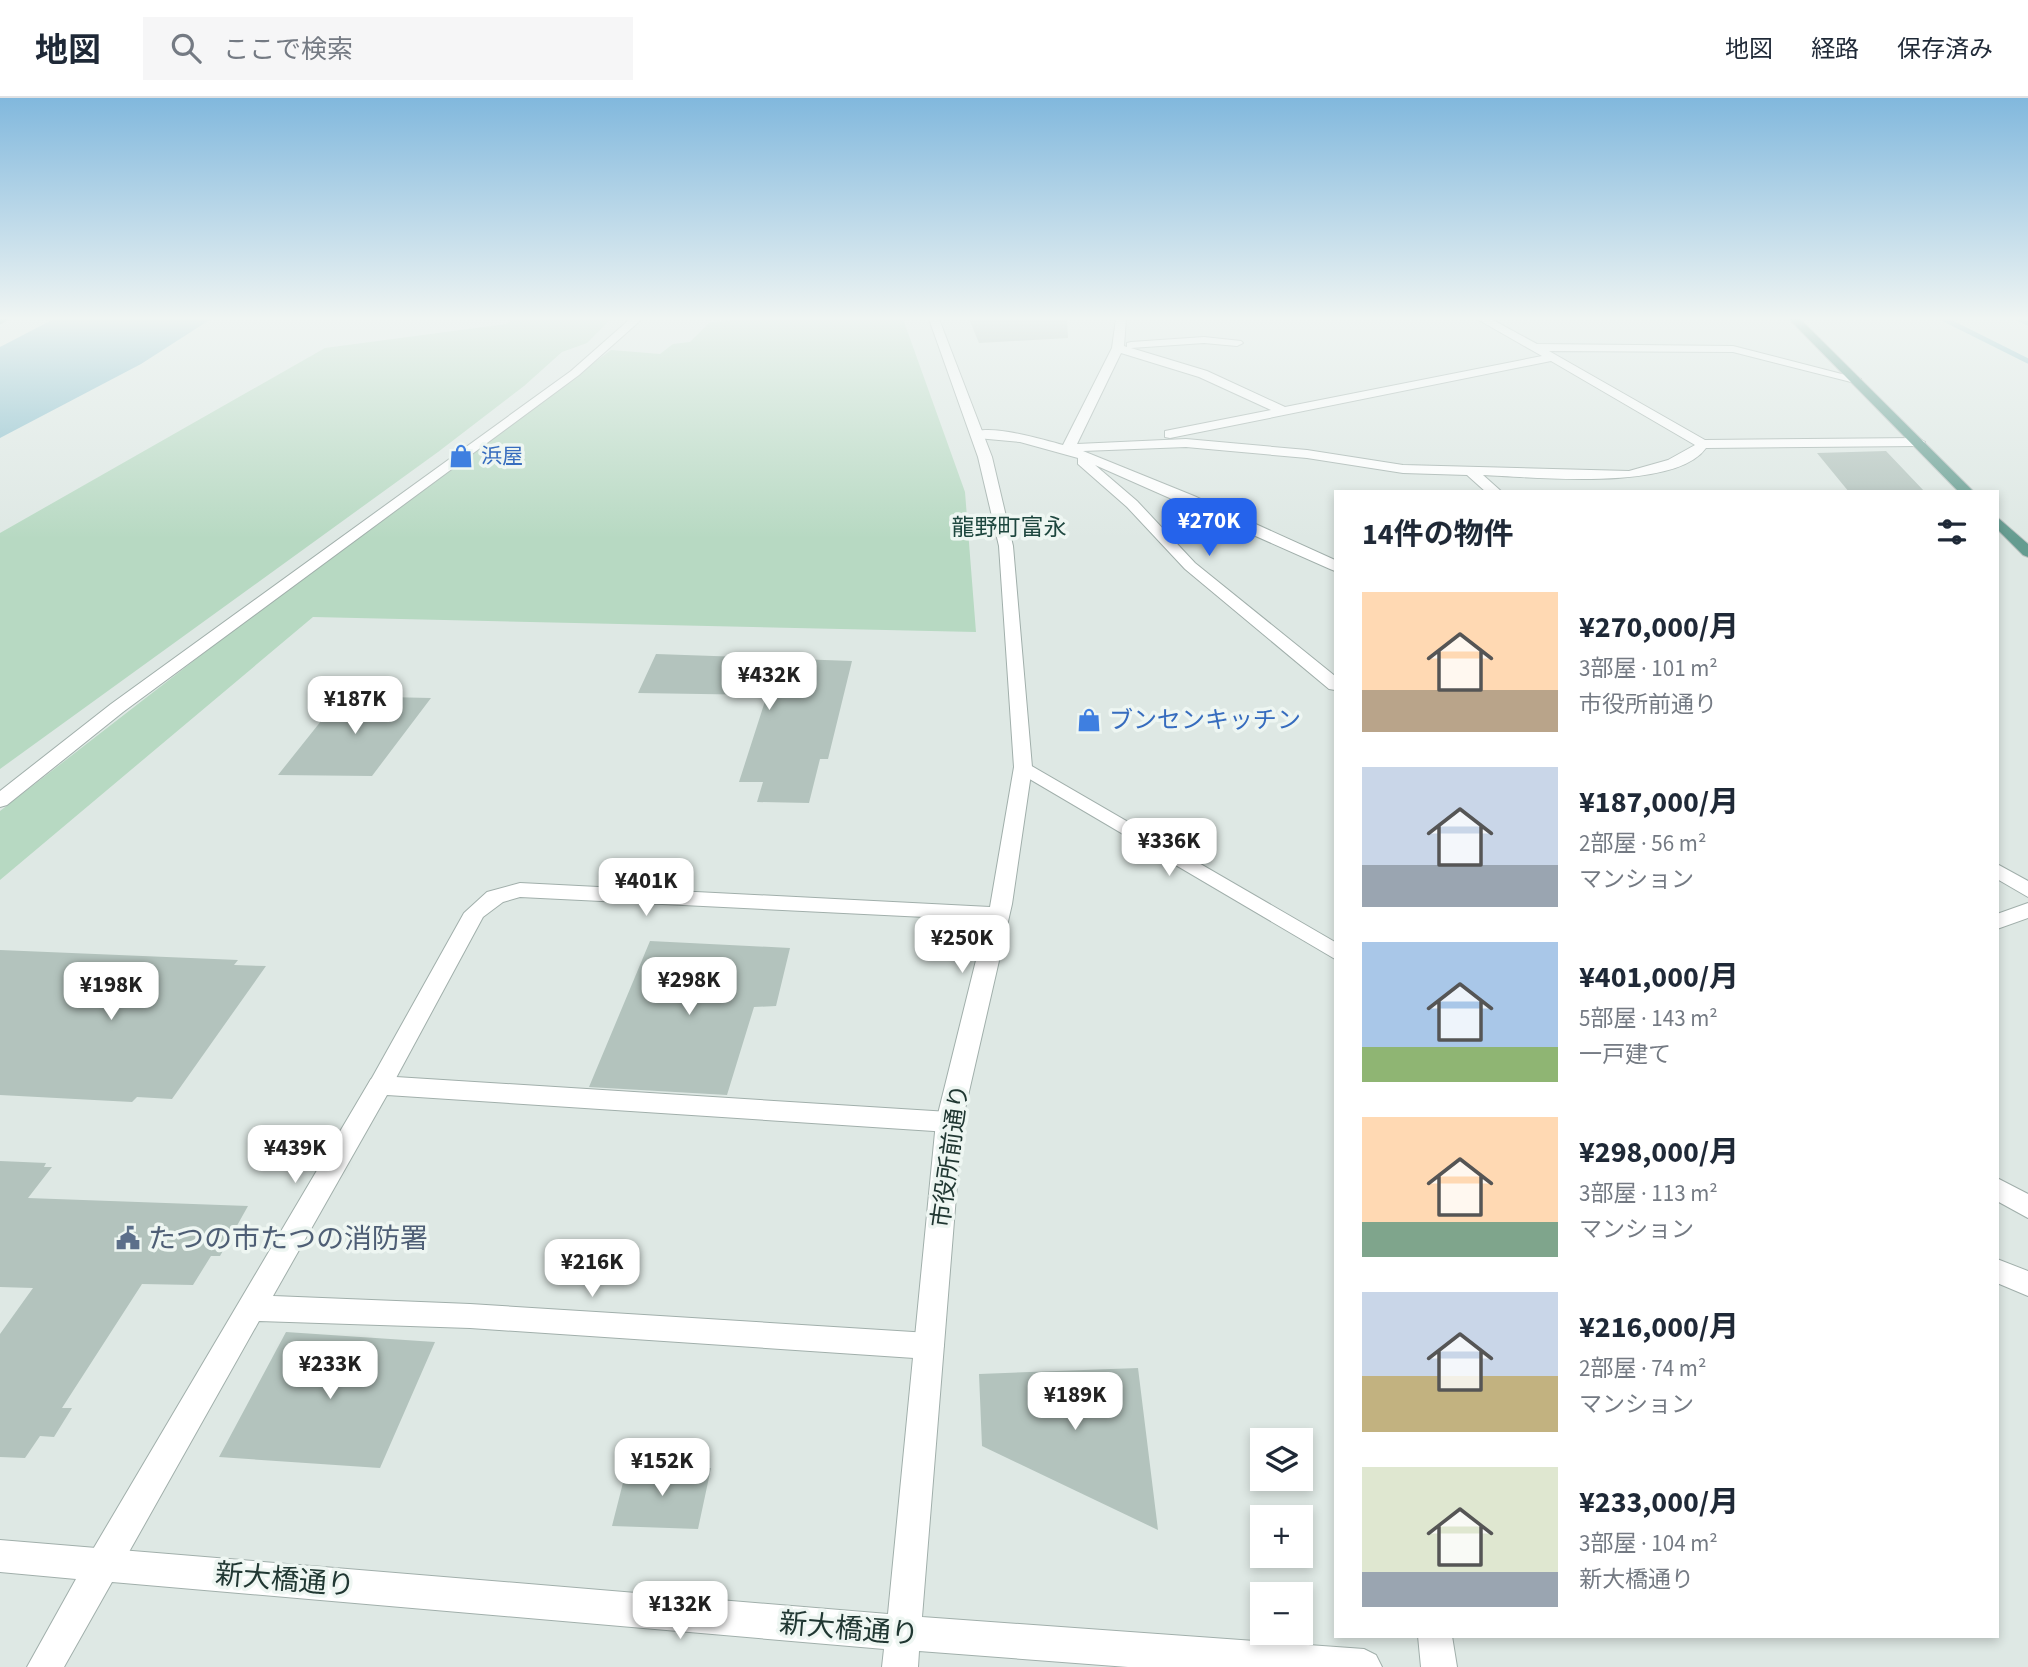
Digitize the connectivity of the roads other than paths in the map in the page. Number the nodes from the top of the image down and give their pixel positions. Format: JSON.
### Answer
{"nodes":[{"id":1,"x":549,"y":392,"type":"edge"},
{"id":2,"x":961,"y":392,"type":"edge"},
{"id":3,"x":1096,"y":392,"type":"edge"},
{"id":4,"x":1242,"y":392,"type":"edge"},
{"id":5,"x":1375,"y":392,"type":"edge"},
{"id":6,"x":1614,"y":392,"type":"edge"},
{"id":7,"x":1868,"y":392,"type":"edge"},
{"id":8,"x":1283,"y":411,"type":"junction"},
{"id":9,"x":977,"y":434,"type":"junction"},
{"id":10,"x":1918,"y":442,"type":"junction"},
{"id":11,"x":1702,"y":444,"type":"junction"},
{"id":12,"x":1120,"y":445,"type":"junction"},
{"id":13,"x":1068,"y":448,"type":"junction"},
{"id":14,"x":1474,"y":470,"type":"junction"},
{"id":15,"x":1493,"y":490,"type":"edge"},
{"id":16,"x":1965,"y":490,"type":"edge"},
{"id":17,"x":1999,"y":523,"type":"edge"},
{"id":18,"x":2028,"y":552,"type":"edge"},
{"id":19,"x":1334,"y":565,"type":"edge"},
{"id":20,"x":1334,"y":684,"type":"edge"},
{"id":21,"x":1023,"y":767,"type":"junction"},
{"id":22,"x":0,"y":801,"type":"edge"},
{"id":23,"x":1999,"y":871,"type":"edge"},
{"id":24,"x":2028,"y":890,"type":"edge"},
{"id":25,"x":2028,"y":910,"type":"edge"},
{"id":26,"x":998,"y":914,"type":"junction"},
{"id":27,"x":1999,"y":921,"type":"edge"},
{"id":28,"x":1334,"y":951,"type":"edge"},
{"id":29,"x":380,"y":1085,"type":"junction"},
{"id":30,"x":949,"y":1122,"type":"junction"},
{"id":31,"x":1999,"y":1189,"type":"edge"},
{"id":32,"x":2028,"y":1207,"type":"edge"},
{"id":33,"x":1999,"y":1272,"type":"edge"},
{"id":34,"x":2028,"y":1284,"type":"edge"},
{"id":35,"x":252,"y":1308,"type":"junction"},
{"id":36,"x":929,"y":1346,"type":"junction"},
{"id":37,"x":0,"y":1556,"type":"edge"},
{"id":38,"x":104,"y":1563,"type":"junction"},
{"id":39,"x":903,"y":1633,"type":"junction"},
{"id":40,"x":1435,"y":1638,"type":"edge"},
{"id":41,"x":44,"y":1667,"type":"edge"},
{"id":42,"x":900,"y":1667,"type":"edge"},
{"id":43,"x":1364,"y":1667,"type":"edge"},
{"id":44,"x":1439,"y":1667,"type":"edge"}],
"edges":[{"from":1,"to":22,"type":"street"},
{"from":2,"to":9,"type":"street","name":"市役所前通り"},
{"from":3,"to":13,"type":"street"},
{"from":4,"to":8,"type":"street"},
{"from":5,"to":8,"type":"street"},
{"from":6,"to":11,"type":"street"},
{"from":7,"to":10,"type":"main road"},
{"from":8,"to":12,"type":"street"},
{"from":9,"to":13,"type":"street"},
{"from":9,"to":21,"type":"street","name":"市役所前通り"},
{"from":10,"to":11,"type":"street"},
{"from":10,"to":16,"type":"main road"},
{"from":11,"to":14,"type":"street"},
{"from":12,"to":13,"type":"street"},
{"from":12,"to":14,"type":"street"},
{"from":13,"to":19,"type":"street"},
{"from":13,"to":20,"type":"street"},
{"from":14,"to":15,"type":"street"},
{"from":17,"to":18,"type":"main road"},
{"from":21,"to":26,"type":"street","name":"市役所前通り"},
{"from":21,"to":28,"type":"street"},
{"from":23,"to":24,"type":"street"},
{"from":25,"to":27,"type":"street"},
{"from":26,"to":29,"type":"street"},
{"from":26,"to":30,"type":"street","name":"市役所前通り"},
{"from":29,"to":30,"type":"street"},
{"from":29,"to":35,"type":"street"},
{"from":30,"to":36,"type":"street","name":"市役所前通り"},
{"from":31,"to":32,"type":"street"},
{"from":33,"to":34,"type":"street"},
{"from":35,"to":36,"type":"street"},
{"from":35,"to":38,"type":"street"},
{"from":36,"to":39,"type":"street","name":"市役所前通り"},
{"from":37,"to":38,"type":"street","name":"新大橋通り"},
{"from":38,"to":39,"type":"street","name":"新大橋通り"},
{"from":38,"to":41,"type":"street"},
{"from":39,"to":42,"type":"street","name":"市役所前通り"},
{"from":39,"to":43,"type":"street","name":"新大橋通り"},
{"from":40,"to":44,"type":"street"}]}
